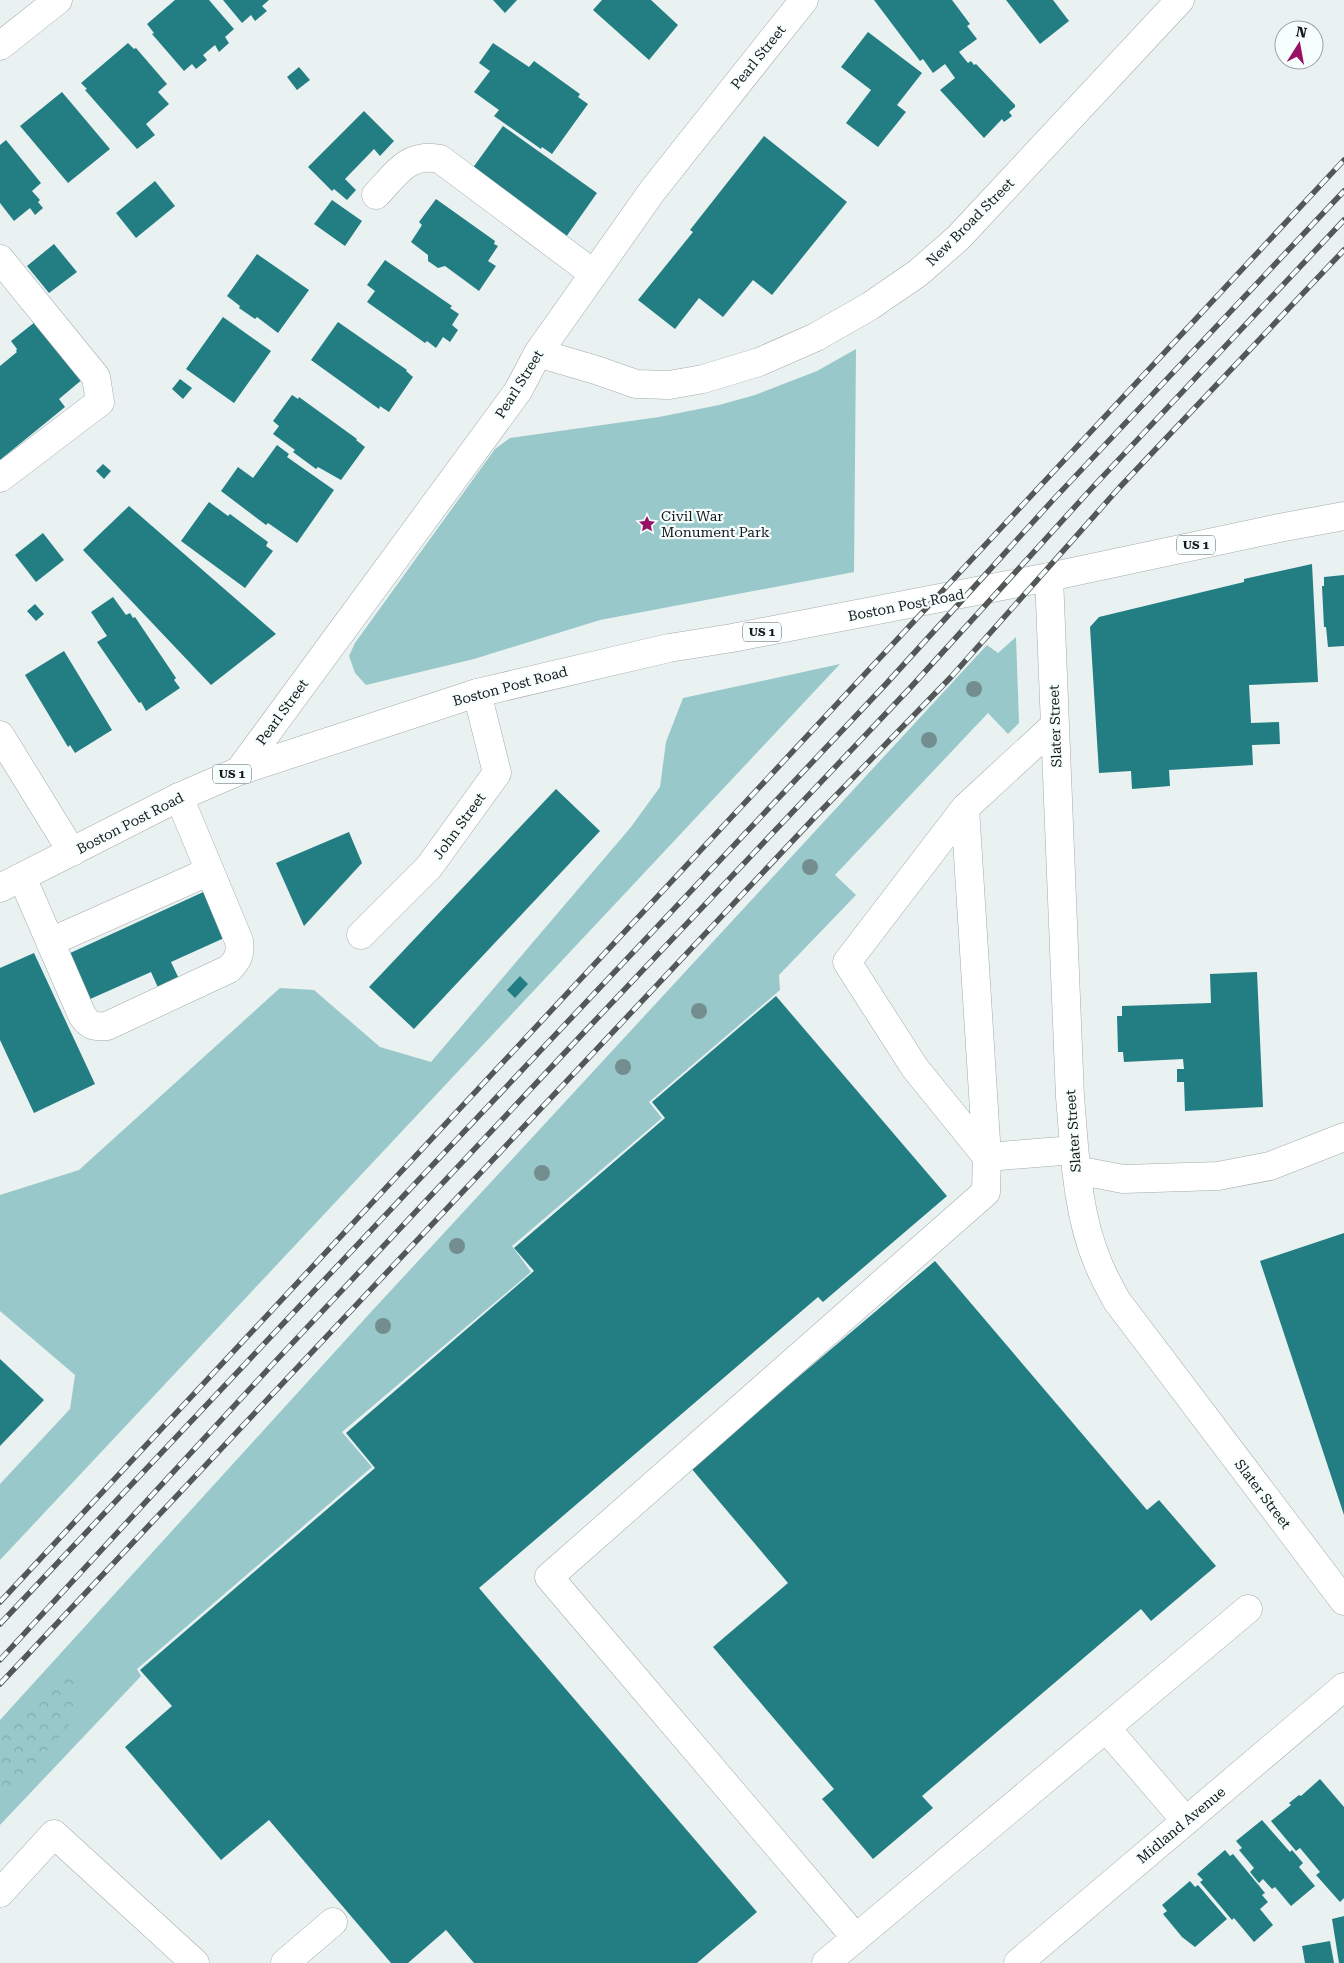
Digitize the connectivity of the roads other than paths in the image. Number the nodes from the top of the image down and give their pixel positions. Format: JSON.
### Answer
{"nodes":[{"id":1,"x":58,"y":0,"type":"edge"},
{"id":2,"x":804,"y":0,"type":"edge"},
{"id":3,"x":1180,"y":0,"type":"edge"},
{"id":4,"x":0,"y":46,"type":"edge"},
{"id":5,"x":376,"y":194,"type":"dead end"},
{"id":6,"x":0,"y":258,"type":"edge"},
{"id":7,"x":594,"y":274,"type":"junction"},
{"id":8,"x":538,"y":354,"type":"junction"},
{"id":9,"x":0,"y":478,"type":"edge"},
{"id":10,"x":1344,"y":516,"type":"edge"},
{"id":11,"x":1049,"y":578,"type":"junction"},
{"id":12,"x":477,"y":694,"type":"junction"},
{"id":13,"x":1055,"y":724,"type":"junction"},
{"id":14,"x":0,"y":735,"type":"edge"},
{"id":15,"x":239,"y":771,"type":"junction"},
{"id":16,"x":179,"y":797,"type":"junction"},
{"id":17,"x":965,"y":808,"type":"junction"},
{"id":18,"x":72,"y":852,"type":"junction"},
{"id":19,"x":210,"y":871,"type":"junction"},
{"id":20,"x":11,"y":882,"type":"edge"},
{"id":21,"x":361,"y":934,"type":"dead end"},
{"id":22,"x":50,"y":942,"type":"junction"},
{"id":23,"x":1344,"y":1136,"type":"edge"},
{"id":24,"x":986,"y":1157,"type":"junction"},
{"id":25,"x":1075,"y":1160,"type":"junction"},
{"id":26,"x":1344,"y":1601,"type":"edge"},
{"id":27,"x":1248,"y":1609,"type":"dead end"},
{"id":28,"x":1344,"y":1688,"type":"edge"},
{"id":29,"x":1106,"y":1728,"type":"junction"},
{"id":30,"x":1186,"y":1821,"type":"junction"},
{"id":31,"x":0,"y":1893,"type":"edge"},
{"id":32,"x":333,"y":1922,"type":"dead end"},
{"id":33,"x":856,"y":1938,"type":"junction"},
{"id":34,"x":195,"y":1963,"type":"edge"},
{"id":35,"x":285,"y":1963,"type":"edge"},
{"id":36,"x":826,"y":1963,"type":"edge"},
{"id":37,"x":1018,"y":1963,"type":"edge"}],
"edges":[{"from":1,"to":4,"type":"street"},
{"from":2,"to":7,"type":"street","name":"Pearl Street"},
{"from":3,"to":8,"type":"street","name":"New Broad Street"},
{"from":5,"to":7,"type":"street"},
{"from":6,"to":9,"type":"street"},
{"from":7,"to":8,"type":"street","name":"Pearl Street"},
{"from":8,"to":15,"type":"street","name":"Pearl Street"},
{"from":10,"to":11,"type":"street","number":"US 1"},
{"from":11,"to":12,"type":"street","name":"Boston Post Road","number":"US 1"},
{"from":11,"to":13,"type":"street","name":"Slater Street"},
{"from":12,"to":15,"type":"street","name":"Boston Post Road","number":"US 1"},
{"from":12,"to":21,"type":"street","name":"John Street"},
{"from":13,"to":17,"type":"street"},
{"from":13,"to":25,"type":"street","name":"Slater Street"},
{"from":14,"to":18,"type":"street"},
{"from":15,"to":16,"type":"street","name":"Boston Post Road","number":"US 1"},
{"from":16,"to":18,"type":"street","name":"Boston Post Road","number":"US 1"},
{"from":16,"to":19,"type":"street"},
{"from":17,"to":24,"type":"street"},
{"from":17,"to":24,"type":"street"},
{"from":18,"to":20,"type":"street","name":"Boston Post Road","number":"US 1"},
{"from":19,"to":22,"type":"street"},
{"from":19,"to":22,"type":"street"},
{"from":20,"to":22,"type":"street"},
{"from":23,"to":25,"type":"street"},
{"from":24,"to":25,"type":"street"},
{"from":24,"to":33,"type":"street"},
{"from":25,"to":26,"type":"street","name":"Slater Street"},
{"from":27,"to":29,"type":"street"},
{"from":28,"to":30,"type":"street","name":"Midland Avenue"},
{"from":29,"to":30,"type":"street"},
{"from":29,"to":33,"type":"street"},
{"from":30,"to":37,"type":"street","name":"Midland Avenue"},
{"from":31,"to":34,"type":"street"},
{"from":32,"to":35,"type":"street"},
{"from":33,"to":36,"type":"street"}]}
